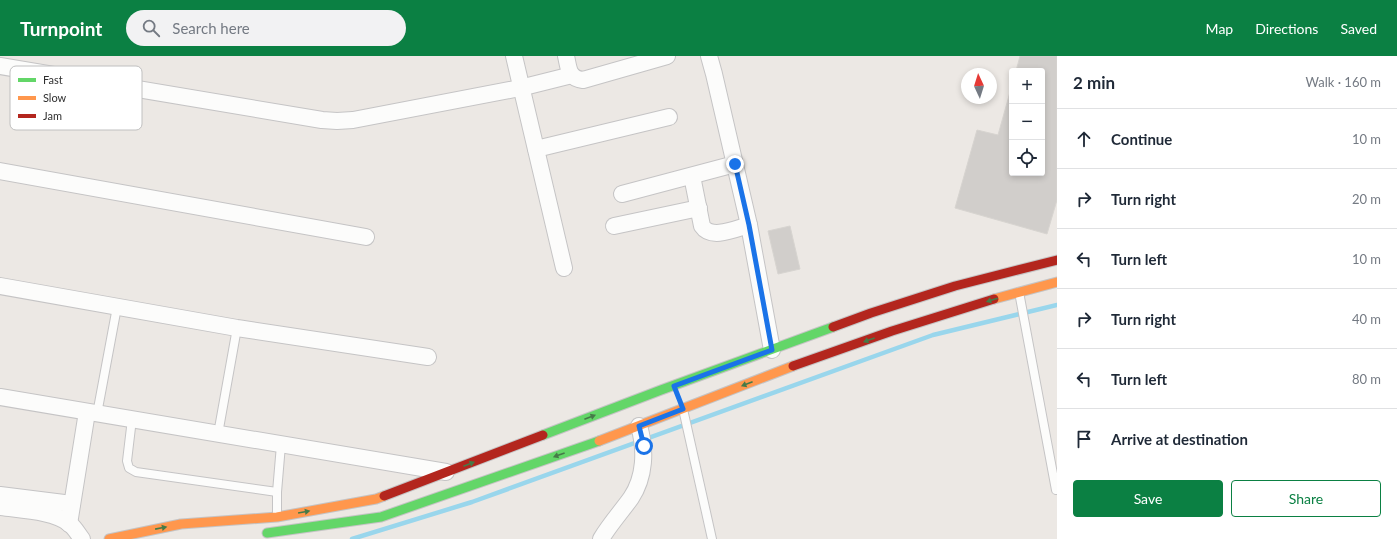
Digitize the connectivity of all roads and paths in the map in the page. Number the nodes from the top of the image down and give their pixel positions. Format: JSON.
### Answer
{"nodes":[{"id":1,"x":514,"y":56,"type":"edge"},
{"id":2,"x":566,"y":56,"type":"edge"},
{"id":3,"x":667,"y":56,"type":"edge"},
{"id":4,"x":709,"y":56,"type":"edge"},
{"id":5,"x":0,"y":66,"type":"edge"},
{"id":6,"x":10,"y":68,"type":"edge"},
{"id":7,"x":572,"y":75,"type":"junction"},
{"id":8,"x":520,"y":88,"type":"junction"},
{"id":9,"x":142,"y":90,"type":"edge"},
{"id":10,"x":669,"y":117,"type":"dead end"},
{"id":11,"x":536,"y":149,"type":"junction"},
{"id":12,"x":735,"y":164,"type":"junction"},
{"id":13,"x":0,"y":171,"type":"edge"},
{"id":14,"x":692,"y":176,"type":"junction"},
{"id":15,"x":622,"y":194,"type":"dead end"},
{"id":16,"x":698,"y":208,"type":"junction"},
{"id":17,"x":749,"y":225,"type":"junction"},
{"id":18,"x":614,"y":226,"type":"dead end"},
{"id":19,"x":366,"y":237,"type":"dead end"},
{"id":20,"x":1057,"y":259,"type":"edge"},
{"id":21,"x":564,"y":268,"type":"dead end"},
{"id":22,"x":1057,"y":282,"type":"edge"},
{"id":23,"x":0,"y":286,"type":"edge"},
{"id":24,"x":1019,"y":291,"type":"junction"},
{"id":25,"x":117,"y":307,"type":"junction"},
{"id":26,"x":237,"y":328,"type":"junction"},
{"id":27,"x":772,"y":350,"type":"junction"},
{"id":28,"x":428,"y":358,"type":"dead end"},
{"id":29,"x":674,"y":386,"type":"junction"},
{"id":30,"x":0,"y":397,"type":"edge"},
{"id":31,"x":92,"y":413,"type":"junction"},
{"id":32,"x":684,"y":413,"type":"junction"},
{"id":33,"x":132,"y":420,"type":"junction"},
{"id":34,"x":218,"y":434,"type":"junction"},
{"id":35,"x":641,"y":435,"type":"junction"},
{"id":36,"x":281,"y":445,"type":"junction"},
{"id":37,"x":448,"y":473,"type":"junction"},
{"id":38,"x":1056,"y":490,"type":"dead end"},
{"id":39,"x":277,"y":492,"type":"junction"},
{"id":40,"x":0,"y":495,"type":"edge"},
{"id":41,"x":72,"y":504,"type":"junction"},
{"id":42,"x":0,"y":506,"type":"edge"},
{"id":43,"x":277,"y":517,"type":"junction"},
{"id":44,"x":70,"y":524,"type":"junction"},
{"id":45,"x":260,"y":533,"type":"dead end"},
{"id":46,"x":82,"y":539,"type":"edge"},
{"id":47,"x":109,"y":539,"type":"edge"},
{"id":48,"x":602,"y":539,"type":"edge"},
{"id":49,"x":712,"y":539,"type":"edge"}],
"edges":[{"from":1,"to":8,"type":"street"},
{"from":2,"to":7,"type":"street"},
{"from":3,"to":7,"type":"street"},
{"from":4,"to":12,"type":"street"},
{"from":5,"to":6,"type":"street"},
{"from":7,"to":8,"type":"street"},
{"from":8,"to":9,"type":"street"},
{"from":8,"to":11,"type":"street"},
{"from":10,"to":11,"type":"street"},
{"from":11,"to":21,"type":"street"},
{"from":12,"to":14,"type":"street"},
{"from":12,"to":17,"type":"street"},
{"from":13,"to":19,"type":"street"},
{"from":14,"to":15,"type":"street"},
{"from":14,"to":16,"type":"street"},
{"from":16,"to":17,"type":"street"},
{"from":16,"to":18,"type":"street"},
{"from":17,"to":27,"type":"street"},
{"from":20,"to":27,"type":"street"},
{"from":22,"to":24,"type":"street"},
{"from":23,"to":25,"type":"street"},
{"from":24,"to":32,"type":"street","one_way":true},
{"from":24,"to":38,"type":"lane"},
{"from":25,"to":26,"type":"street"},
{"from":25,"to":31,"type":"lane"},
{"from":26,"to":28,"type":"street"},
{"from":26,"to":34,"type":"lane"},
{"from":27,"to":29,"type":"street"},
{"from":29,"to":32,"type":"street"},
{"from":37,"to":29,"type":"street","one_way":true},
{"from":30,"to":31,"type":"street"},
{"from":31,"to":33,"type":"street"},
{"from":31,"to":41,"type":"street"},
{"from":32,"to":35,"type":"street"},
{"from":32,"to":49,"type":"lane"},
{"from":33,"to":34,"type":"street"},
{"from":33,"to":39,"type":"lane"},
{"from":34,"to":36,"type":"street"},
{"from":35,"to":45,"type":"street","one_way":true},
{"from":35,"to":48,"type":"street"},
{"from":36,"to":37,"type":"street"},
{"from":36,"to":39,"type":"lane"},
{"from":43,"to":37,"type":"street","one_way":true},
{"from":39,"to":43,"type":"lane"},
{"from":40,"to":41,"type":"street"},
{"from":41,"to":44,"type":"street"},
{"from":42,"to":44,"type":"street"},
{"from":47,"to":43,"type":"street","one_way":true},
{"from":44,"to":46,"type":"street"}]}
